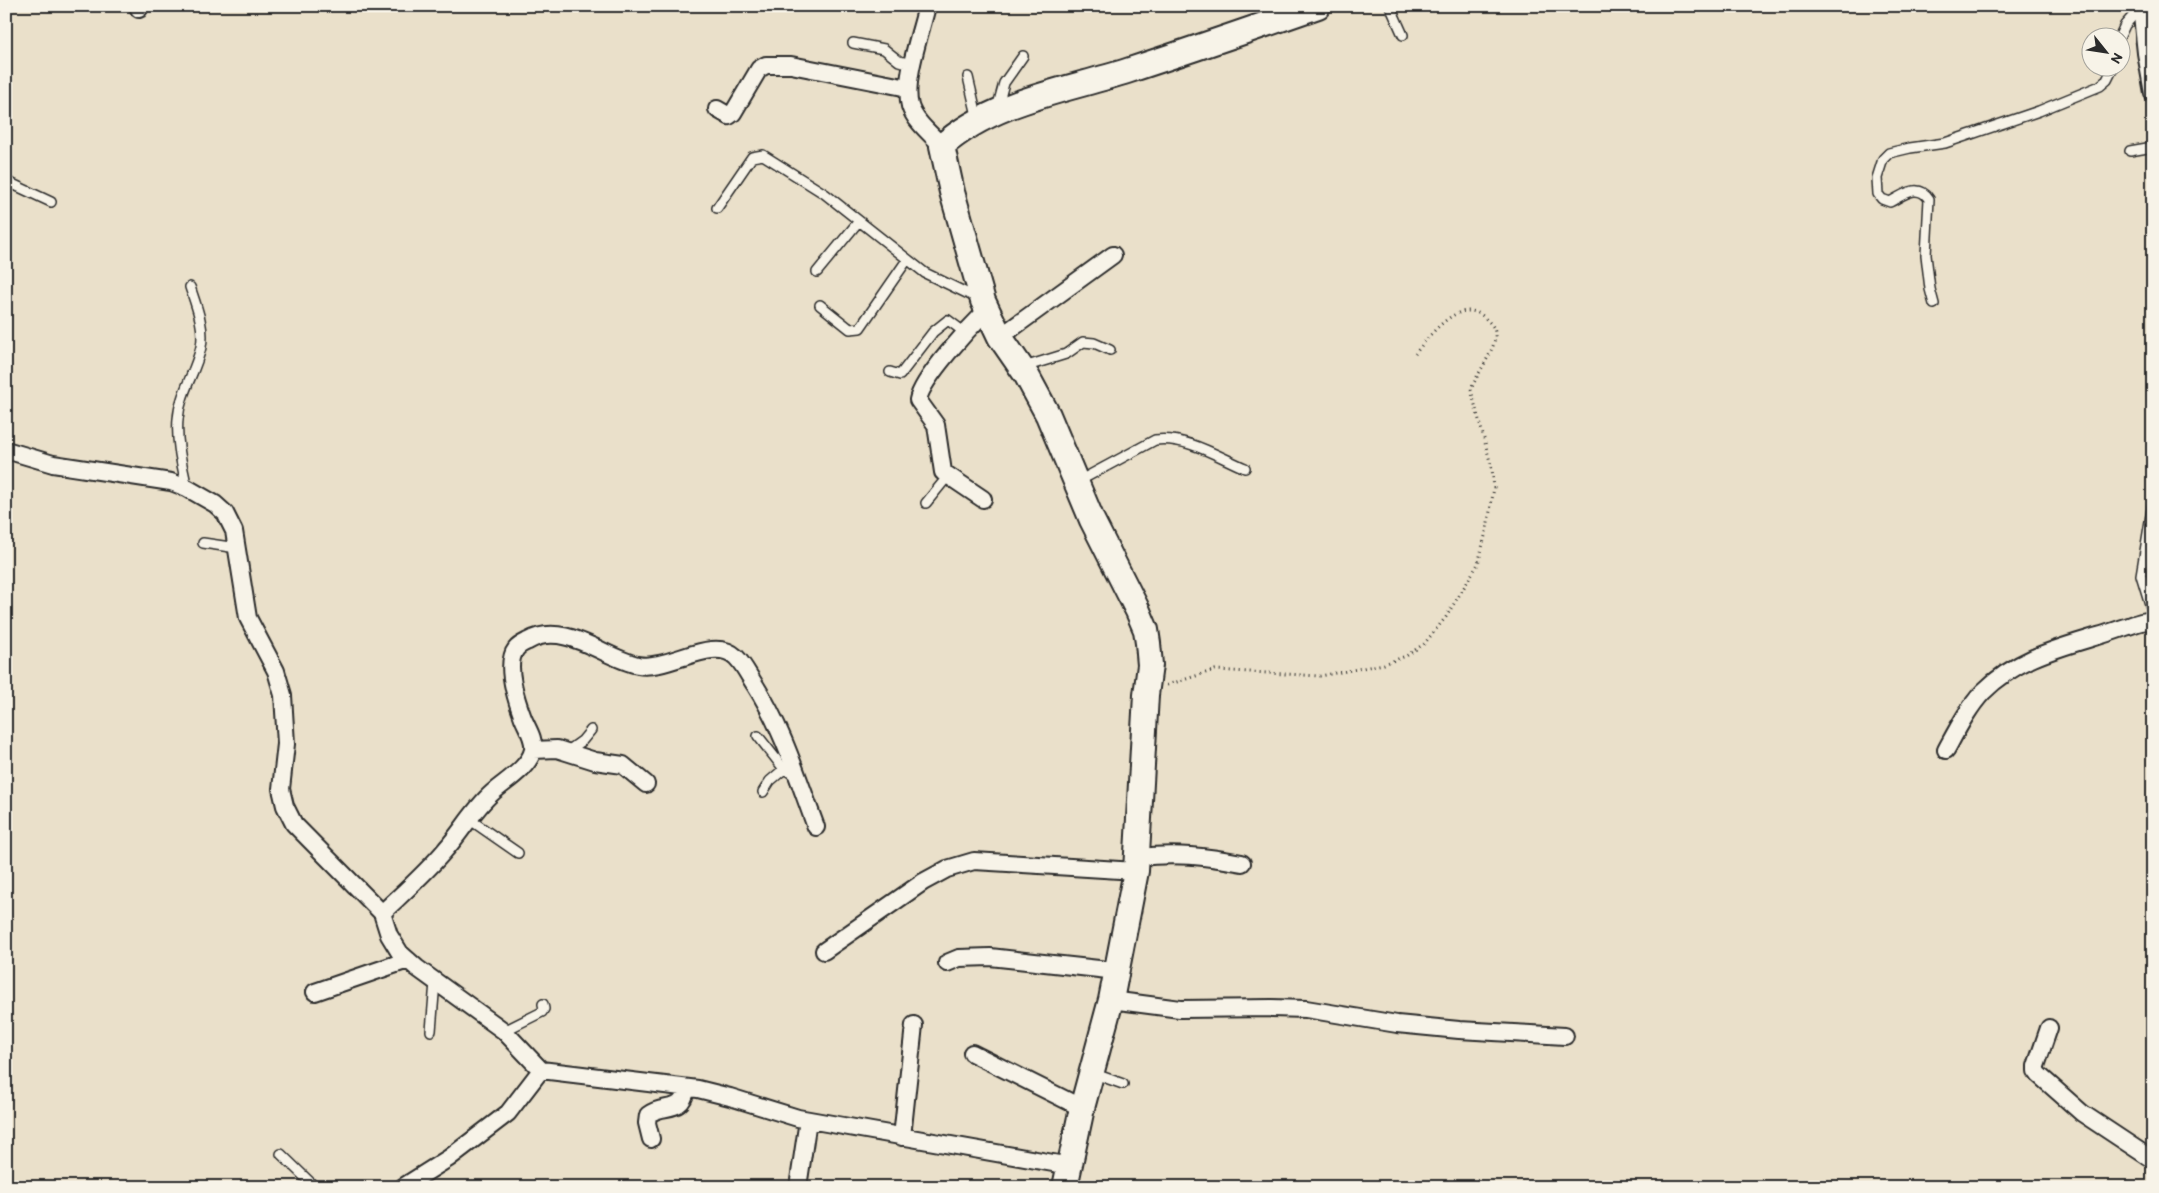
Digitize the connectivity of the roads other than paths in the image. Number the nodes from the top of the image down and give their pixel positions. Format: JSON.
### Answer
{"nodes":[{"id":1,"x":928,"y":6,"type":"edge"},
{"id":2,"x":1318,"y":6,"type":"edge"},
{"id":3,"x":1390,"y":6,"type":"edge"},
{"id":4,"x":2142,"y":6,"type":"edge"},
{"id":5,"x":2124,"y":28,"type":"edge"},
{"id":6,"x":1403,"y":35,"type":"dead end"},
{"id":7,"x":853,"y":43,"type":"dead end"},
{"id":8,"x":1023,"y":56,"type":"dead end"},
{"id":9,"x":913,"y":64,"type":"junction"},
{"id":10,"x":968,"y":77,"type":"dead end"},
{"id":11,"x":2108,"y":78,"type":"edge"},
{"id":12,"x":908,"y":88,"type":"junction"},
{"id":13,"x":2153,"y":93,"type":"edge"},
{"id":14,"x":717,"y":110,"type":"dead end"},
{"id":15,"x":987,"y":116,"type":"junction"},
{"id":16,"x":942,"y":146,"type":"junction"},
{"id":17,"x":2153,"y":147,"type":"edge"},
{"id":18,"x":2130,"y":151,"type":"dead end"},
{"id":19,"x":6,"y":181,"type":"edge"},
{"id":20,"x":51,"y":202,"type":"dead end"},
{"id":21,"x":717,"y":208,"type":"dead end"},
{"id":22,"x":859,"y":221,"type":"junction"},
{"id":23,"x":1112,"y":255,"type":"dead end"},
{"id":24,"x":908,"y":260,"type":"junction"},
{"id":25,"x":817,"y":272,"type":"dead end"},
{"id":26,"x":190,"y":287,"type":"dead end"},
{"id":27,"x":1934,"y":304,"type":"dead end"},
{"id":28,"x":820,"y":305,"type":"dead end"},
{"id":29,"x":986,"y":305,"type":"junction"},
{"id":30,"x":964,"y":332,"type":"junction"},
{"id":31,"x":1000,"y":337,"type":"junction"},
{"id":32,"x":1110,"y":350,"type":"dead end"},
{"id":33,"x":1021,"y":368,"type":"junction"},
{"id":34,"x":890,"y":372,"type":"dead end"},
{"id":35,"x":6,"y":450,"type":"edge"},
{"id":36,"x":1245,"y":468,"type":"dead end"},
{"id":37,"x":948,"y":476,"type":"junction"},
{"id":38,"x":1076,"y":482,"type":"junction"},
{"id":39,"x":187,"y":488,"type":"junction"},
{"id":40,"x":983,"y":499,"type":"dead end"},
{"id":41,"x":926,"y":503,"type":"dead end"},
{"id":42,"x":2153,"y":504,"type":"edge"},
{"id":43,"x":203,"y":543,"type":"dead end"},
{"id":44,"x":238,"y":548,"type":"junction"},
{"id":45,"x":2153,"y":614,"type":"edge"},
{"id":46,"x":2153,"y":620,"type":"edge"},
{"id":47,"x":591,"y":730,"type":"dead end"},
{"id":48,"x":758,"y":736,"type":"dead end"},
{"id":49,"x":533,"y":750,"type":"junction"},
{"id":50,"x":1946,"y":750,"type":"dead end"},
{"id":51,"x":568,"y":751,"type":"junction"},
{"id":52,"x":791,"y":773,"type":"junction"},
{"id":53,"x":646,"y":784,"type":"dead end"},
{"id":54,"x":763,"y":792,"type":"dead end"},
{"id":55,"x":469,"y":819,"type":"junction"},
{"id":56,"x":816,"y":827,"type":"dead end"},
{"id":57,"x":518,"y":853,"type":"dead end"},
{"id":58,"x":1242,"y":863,"type":"dead end"},
{"id":59,"x":1137,"y":864,"type":"junction"},
{"id":60,"x":382,"y":913,"type":"junction"},
{"id":61,"x":824,"y":951,"type":"dead end"},
{"id":62,"x":408,"y":960,"type":"junction"},
{"id":63,"x":947,"y":963,"type":"dead end"},
{"id":64,"x":1117,"y":971,"type":"junction"},
{"id":65,"x":435,"y":982,"type":"junction"},
{"id":66,"x":315,"y":992,"type":"dead end"},
{"id":67,"x":1111,"y":1000,"type":"junction"},
{"id":68,"x":543,"y":1004,"type":"dead end"},
{"id":69,"x":914,"y":1025,"type":"dead end"},
{"id":70,"x":2049,"y":1028,"type":"dead end"},
{"id":71,"x":431,"y":1031,"type":"dead end"},
{"id":72,"x":504,"y":1031,"type":"junction"},
{"id":73,"x":1566,"y":1036,"type":"dead end"},
{"id":74,"x":972,"y":1053,"type":"dead end"},
{"id":75,"x":541,"y":1070,"type":"junction"},
{"id":76,"x":1091,"y":1073,"type":"junction"},
{"id":77,"x":1123,"y":1084,"type":"dead end"},
{"id":78,"x":687,"y":1088,"type":"junction"},
{"id":79,"x":1082,"y":1108,"type":"junction"},
{"id":80,"x":808,"y":1120,"type":"junction"},
{"id":81,"x":902,"y":1137,"type":"junction"},
{"id":82,"x":651,"y":1139,"type":"dead end"},
{"id":83,"x":280,"y":1154,"type":"dead end"},
{"id":84,"x":2153,"y":1160,"type":"edge"},
{"id":85,"x":1068,"y":1176,"type":"edge"},
{"id":86,"x":315,"y":1187,"type":"edge"},
{"id":87,"x":404,"y":1187,"type":"edge"},
{"id":88,"x":798,"y":1187,"type":"edge"}],
"edges":[{"from":1,"to":9,"type":"street"},
{"from":2,"to":15,"type":"street"},
{"from":3,"to":6,"type":"lane"},
{"from":4,"to":5,"type":"lane"},
{"from":4,"to":13,"type":"street"},
{"from":7,"to":9,"type":"lane"},
{"from":8,"to":15,"type":"lane"},
{"from":9,"to":12,"type":"street"},
{"from":10,"to":15,"type":"lane"},
{"from":11,"to":27,"type":"lane"},
{"from":12,"to":14,"type":"street"},
{"from":12,"to":16,"type":"street"},
{"from":15,"to":16,"type":"street"},
{"from":16,"to":29,"type":"street"},
{"from":17,"to":18,"type":"lane"},
{"from":19,"to":20,"type":"lane"},
{"from":21,"to":22,"type":"lane"},
{"from":22,"to":24,"type":"lane"},
{"from":22,"to":25,"type":"lane"},
{"from":23,"to":31,"type":"street"},
{"from":24,"to":28,"type":"lane"},
{"from":24,"to":29,"type":"lane"},
{"from":26,"to":39,"type":"lane"},
{"from":29,"to":30,"type":"street"},
{"from":29,"to":31,"type":"street"},
{"from":30,"to":34,"type":"lane"},
{"from":30,"to":37,"type":"street"},
{"from":31,"to":33,"type":"street"},
{"from":32,"to":33,"type":"lane"},
{"from":33,"to":38,"type":"street"},
{"from":35,"to":39,"type":"street"},
{"from":36,"to":38,"type":"lane"},
{"from":37,"to":40,"type":"street"},
{"from":37,"to":41,"type":"lane"},
{"from":38,"to":59,"type":"street"},
{"from":39,"to":44,"type":"street"},
{"from":42,"to":45,"type":"lane"},
{"from":43,"to":44,"type":"lane"},
{"from":44,"to":60,"type":"street"},
{"from":46,"to":50,"type":"street"},
{"from":47,"to":51,"type":"lane"},
{"from":48,"to":52,"type":"lane"},
{"from":49,"to":51,"type":"street"},
{"from":49,"to":52,"type":"street"},
{"from":49,"to":55,"type":"street"},
{"from":51,"to":53,"type":"street"},
{"from":52,"to":54,"type":"lane"},
{"from":52,"to":56,"type":"street"},
{"from":55,"to":57,"type":"lane"},
{"from":55,"to":60,"type":"street"},
{"from":58,"to":59,"type":"street"},
{"from":59,"to":61,"type":"street"},
{"from":59,"to":64,"type":"street"},
{"from":60,"to":62,"type":"street"},
{"from":62,"to":65,"type":"street"},
{"from":62,"to":66,"type":"street"},
{"from":63,"to":64,"type":"street"},
{"from":64,"to":67,"type":"street"},
{"from":65,"to":71,"type":"lane"},
{"from":65,"to":72,"type":"street"},
{"from":67,"to":73,"type":"street"},
{"from":67,"to":76,"type":"street"},
{"from":68,"to":72,"type":"lane"},
{"from":69,"to":81,"type":"street"},
{"from":70,"to":84,"type":"street"},
{"from":72,"to":75,"type":"street"},
{"from":74,"to":79,"type":"street"},
{"from":75,"to":78,"type":"street"},
{"from":75,"to":87,"type":"street"},
{"from":76,"to":77,"type":"lane"},
{"from":76,"to":79,"type":"street"},
{"from":78,"to":80,"type":"street"},
{"from":78,"to":82,"type":"street"},
{"from":79,"to":85,"type":"street"},
{"from":80,"to":81,"type":"street"},
{"from":80,"to":88,"type":"street"},
{"from":81,"to":85,"type":"street"},
{"from":83,"to":86,"type":"lane"}]}
